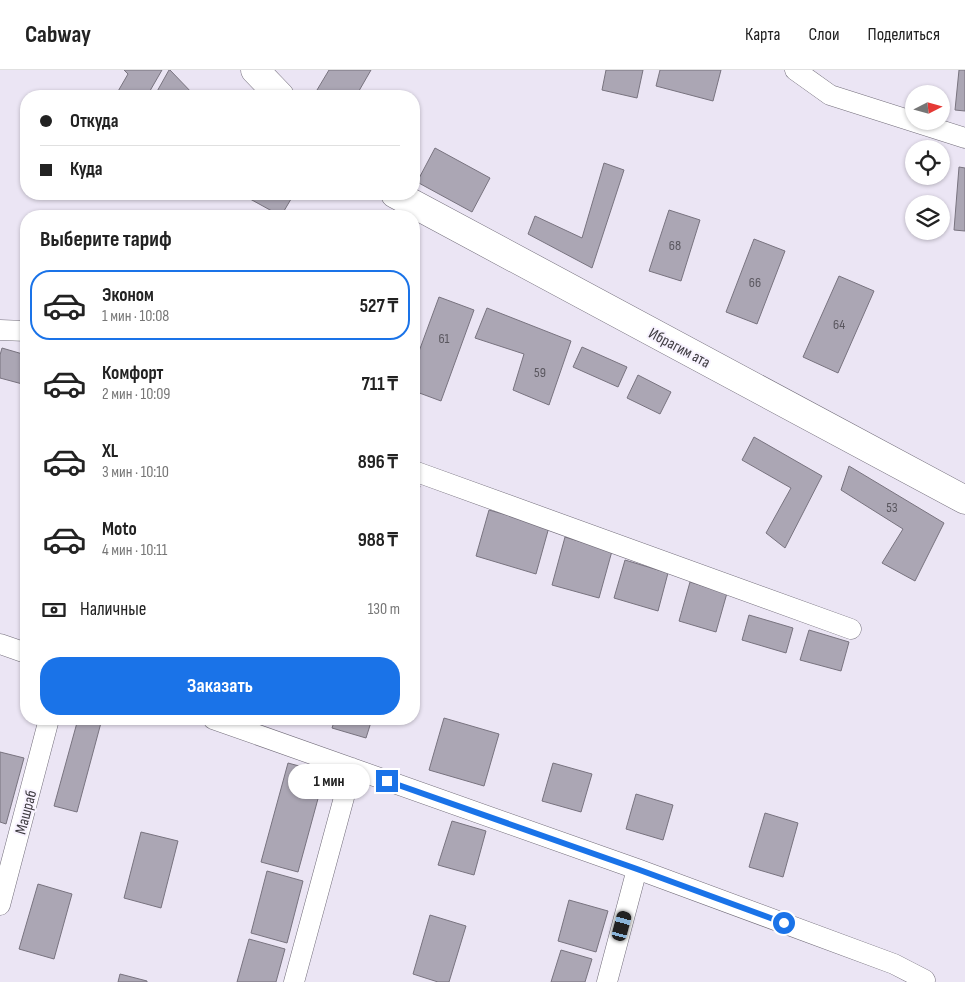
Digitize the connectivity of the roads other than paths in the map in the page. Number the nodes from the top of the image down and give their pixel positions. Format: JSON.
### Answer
{"nodes":[{"id":1,"x":255,"y":70,"type":"edge"},
{"id":2,"x":794,"y":70,"type":"edge"},
{"id":3,"x":274,"y":90,"type":"edge"},
{"id":4,"x":965,"y":138,"type":"edge"},
{"id":5,"x":406,"y":200,"type":"edge"},
{"id":6,"x":0,"y":330,"type":"edge"},
{"id":7,"x":20,"y":331,"type":"edge"},
{"id":8,"x":420,"y":473,"type":"edge"},
{"id":9,"x":965,"y":500,"type":"edge"},
{"id":10,"x":851,"y":629,"type":"dead end"},
{"id":11,"x":0,"y":644,"type":"edge"},
{"id":12,"x":20,"y":651,"type":"edge"},
{"id":13,"x":47,"y":725,"type":"edge"},
{"id":14,"x":230,"y":725,"type":"edge"},
{"id":15,"x":352,"y":768,"type":"junction"},
{"id":16,"x":637,"y":869,"type":"junction"},
{"id":17,"x":0,"y":905,"type":"edge"},
{"id":18,"x":294,"y":982,"type":"edge"},
{"id":19,"x":607,"y":982,"type":"edge"},
{"id":20,"x":924,"y":982,"type":"edge"}],
"edges":[{"from":1,"to":3,"type":"street"},
{"from":2,"to":4,"type":"street"},
{"from":5,"to":9,"type":"street","name":"Ибрагим ата"},
{"from":6,"to":7,"type":"street"},
{"from":8,"to":10,"type":"street"},
{"from":11,"to":12,"type":"street"},
{"from":13,"to":17,"type":"street","name":"Машраб"},
{"from":14,"to":15,"type":"street"},
{"from":15,"to":16,"type":"street"},
{"from":15,"to":18,"type":"street"},
{"from":16,"to":19,"type":"street"},
{"from":16,"to":20,"type":"street"}]}
